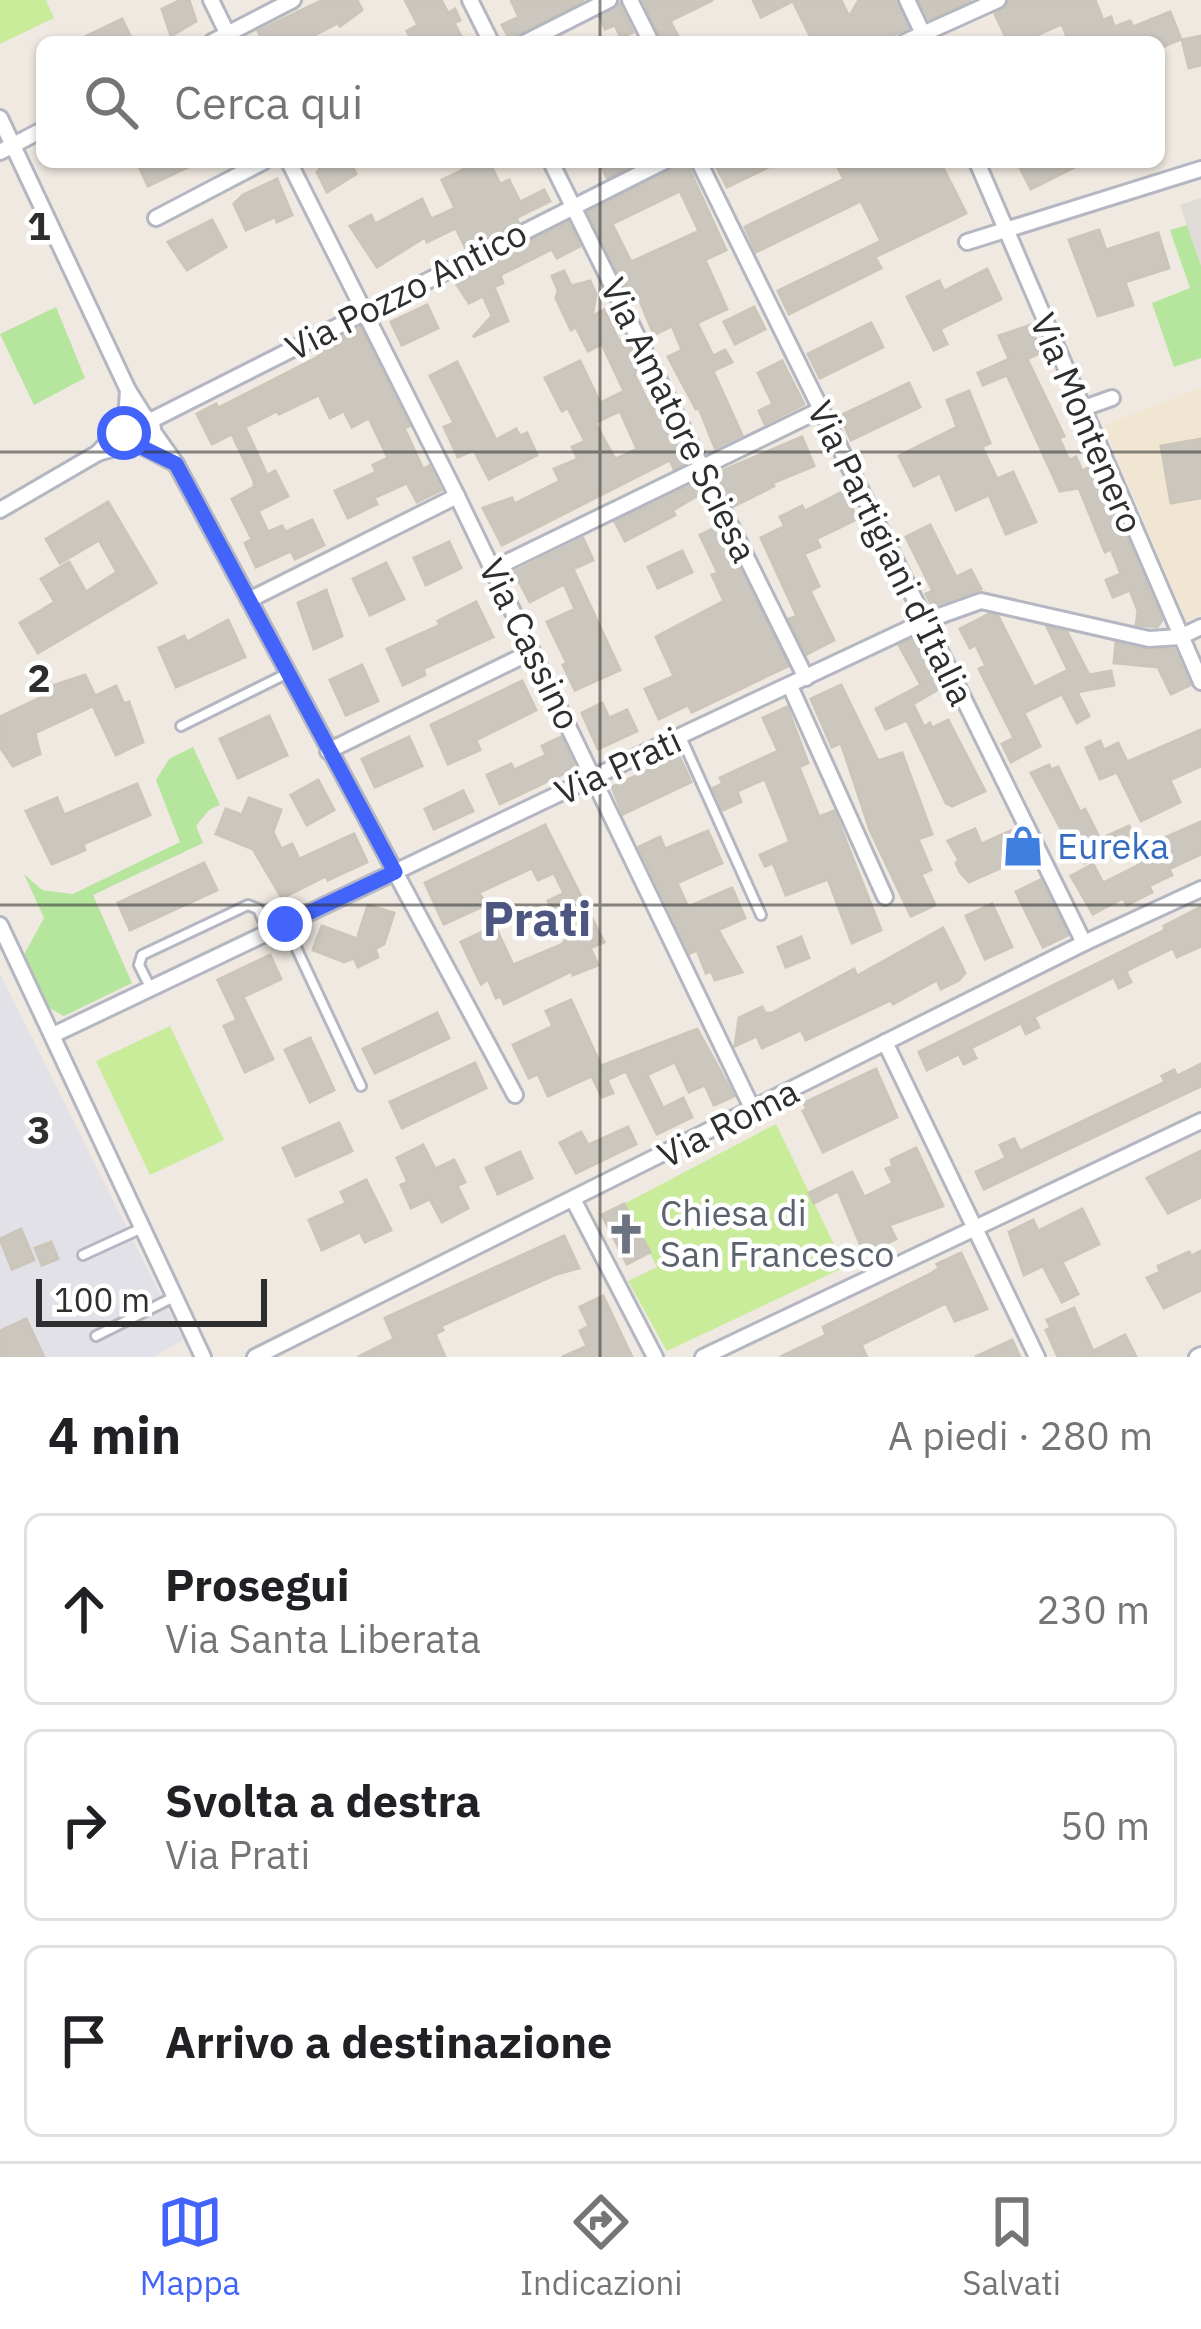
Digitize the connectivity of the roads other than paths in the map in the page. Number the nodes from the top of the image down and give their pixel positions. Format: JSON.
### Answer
{"nodes":[{"id":1,"x":211,"y":0,"type":"edge"},
{"id":2,"x":292,"y":0,"type":"edge"},
{"id":3,"x":470,"y":0,"type":"edge"},
{"id":4,"x":609,"y":0,"type":"edge"},
{"id":5,"x":631,"y":0,"type":"edge"},
{"id":6,"x":907,"y":0,"type":"edge"},
{"id":7,"x":998,"y":0,"type":"edge"},
{"id":8,"x":228,"y":36,"type":"edge"},
{"id":9,"x":232,"y":36,"type":"edge"},
{"id":10,"x":486,"y":36,"type":"edge"},
{"id":11,"x":538,"y":36,"type":"edge"},
{"id":12,"x":648,"y":36,"type":"edge"},
{"id":13,"x":925,"y":36,"type":"edge"},
{"id":14,"x":927,"y":36,"type":"edge"},
{"id":15,"x":0,"y":118,"type":"edge"},
{"id":16,"x":36,"y":133,"type":"edge"},
{"id":17,"x":6,"y":148,"type":"edge"},
{"id":18,"x":252,"y":168,"type":"edge"},
{"id":19,"x":292,"y":168,"type":"edge"},
{"id":20,"x":553,"y":168,"type":"edge"},
{"id":21,"x":650,"y":168,"type":"edge"},
{"id":22,"x":701,"y":168,"type":"edge"},
{"id":23,"x":979,"y":168,"type":"edge"},
{"id":24,"x":1201,"y":169,"type":"edge"},
{"id":25,"x":572,"y":205,"type":"junction"},
{"id":26,"x":156,"y":218,"type":"dead end"},
{"id":27,"x":1005,"y":230,"type":"junction"},
{"id":28,"x":967,"y":242,"type":"dead end"},
{"id":29,"x":364,"y":311,"type":"junction"},
{"id":30,"x":128,"y":390,"type":"junction"},
{"id":31,"x":1112,"y":398,"type":"dead end"},
{"id":32,"x":1081,"y":409,"type":"junction"},
{"id":33,"x":820,"y":410,"type":"junction"},
{"id":34,"x":126,"y":422,"type":"junction"},
{"id":35,"x":149,"y":423,"type":"junction"},
{"id":36,"x":136,"y":444,"type":"junction"},
{"id":37,"x":98,"y":453,"type":"junction"},
{"id":38,"x":176,"y":464,"type":"junction"},
{"id":39,"x":703,"y":468,"type":"junction"},
{"id":40,"x":458,"y":496,"type":"junction"},
{"id":41,"x":0,"y":510,"type":"edge"},
{"id":42,"x":493,"y":569,"type":"junction"},
{"id":43,"x":249,"y":600,"type":"junction"},
{"id":44,"x":925,"y":621,"type":"junction"},
{"id":45,"x":1201,"y":627,"type":"edge"},
{"id":46,"x":1180,"y":637,"type":"junction"},
{"id":47,"x":531,"y":652,"type":"junction"},
{"id":48,"x":286,"y":674,"type":"junction"},
{"id":49,"x":806,"y":678,"type":"junction"},
{"id":50,"x":1201,"y":682,"type":"edge"},
{"id":51,"x":790,"y":686,"type":"junction"},
{"id":52,"x":181,"y":726,"type":"dead end"},
{"id":53,"x":680,"y":736,"type":"junction"},
{"id":54,"x":328,"y":752,"type":"junction"},
{"id":55,"x":594,"y":776,"type":"junction"},
{"id":56,"x":395,"y":872,"type":"junction"},
{"id":57,"x":1201,"y":890,"type":"edge"},
{"id":58,"x":885,"y":897,"type":"dead end"},
{"id":59,"x":761,"y":915,"type":"dead end"},
{"id":60,"x":285,"y":924,"type":"junction"},
{"id":61,"x":0,"y":925,"type":"edge"},
{"id":62,"x":269,"y":933,"type":"junction"},
{"id":63,"x":1084,"y":944,"type":"junction"},
{"id":64,"x":151,"y":989,"type":"junction"},
{"id":65,"x":53,"y":1035,"type":"junction"},
{"id":66,"x":885,"y":1042,"type":"junction"},
{"id":67,"x":361,"y":1086,"type":"dead end"},
{"id":68,"x":515,"y":1095,"type":"dead end"},
{"id":69,"x":753,"y":1110,"type":"junction"},
{"id":70,"x":1201,"y":1121,"type":"edge"},
{"id":71,"x":574,"y":1201,"type":"junction"},
{"id":72,"x":975,"y":1227,"type":"junction"},
{"id":73,"x":143,"y":1228,"type":"junction"},
{"id":74,"x":83,"y":1256,"type":"dead end"},
{"id":75,"x":176,"y":1296,"type":"junction"},
{"id":76,"x":96,"y":1336,"type":"dead end"},
{"id":77,"x":203,"y":1357,"type":"edge"},
{"id":78,"x":255,"y":1357,"type":"edge"},
{"id":79,"x":655,"y":1357,"type":"edge"},
{"id":80,"x":703,"y":1357,"type":"edge"},
{"id":81,"x":1037,"y":1357,"type":"edge"}],
"edges":[{"from":1,"to":8,"type":"street"},
{"from":2,"to":9,"type":"street"},
{"from":3,"to":10,"type":"street"},
{"from":4,"to":11,"type":"street"},
{"from":5,"to":12,"type":"street"},
{"from":6,"to":13,"type":"street"},
{"from":7,"to":14,"type":"street"},
{"from":15,"to":17,"type":"street"},
{"from":16,"to":17,"type":"street"},
{"from":17,"to":30,"type":"street"},
{"from":18,"to":26,"type":"street"},
{"from":19,"to":29,"type":"street","name":"Via Cassino"},
{"from":20,"to":25,"type":"street","name":"Via Amatore Sciesa"},
{"from":21,"to":25,"type":"street","name":"Via Pozzo Antico"},
{"from":22,"to":33,"type":"street","name":"Via Partigiani d'Italia"},
{"from":23,"to":27,"type":"street","name":"Via Montenero"},
{"from":24,"to":27,"type":"street"},
{"from":25,"to":29,"type":"street","name":"Via Pozzo Antico"},
{"from":25,"to":39,"type":"street","name":"Via Amatore Sciesa"},
{"from":27,"to":28,"type":"street"},
{"from":27,"to":32,"type":"street","name":"Via Montenero"},
{"from":29,"to":35,"type":"street","name":"Via Pozzo Antico"},
{"from":29,"to":40,"type":"street","name":"Via Cassino"},
{"from":30,"to":34,"type":"street"},
{"from":30,"to":35,"type":"street"},
{"from":31,"to":32,"type":"street"},
{"from":32,"to":46,"type":"street","name":"Via Montenero"},
{"from":33,"to":39,"type":"street"},
{"from":33,"to":44,"type":"street","name":"Via Partigiani d'Italia"},
{"from":34,"to":35,"type":"street"},
{"from":34,"to":36,"type":"street"},
{"from":34,"to":37,"type":"street"},
{"from":35,"to":36,"type":"street"},
{"from":35,"to":38,"type":"street"},
{"from":36,"to":37,"type":"street"},
{"from":36,"to":38,"type":"street"},
{"from":37,"to":41,"type":"street"},
{"from":38,"to":43,"type":"street"},
{"from":39,"to":42,"type":"street"},
{"from":39,"to":49,"type":"street","name":"Via Amatore Sciesa"},
{"from":40,"to":42,"type":"street","name":"Via Cassino"},
{"from":40,"to":43,"type":"street"},
{"from":42,"to":47,"type":"street","name":"Via Cassino"},
{"from":43,"to":48,"type":"street"},
{"from":44,"to":46,"type":"street","name":"Via Prati"},
{"from":44,"to":49,"type":"street","name":"Via Prati"},
{"from":44,"to":63,"type":"street","name":"Via Partigiani d'Italia"},
{"from":45,"to":46,"type":"street","name":"Via Prati"},
{"from":46,"to":50,"type":"street","name":"Via Montenero"},
{"from":47,"to":54,"type":"street"},
{"from":47,"to":55,"type":"street","name":"Via Cassino"},
{"from":48,"to":52,"type":"lane"},
{"from":48,"to":54,"type":"street"},
{"from":49,"to":51,"type":"street","name":"Via Prati"},
{"from":51,"to":53,"type":"street","name":"Via Prati"},
{"from":51,"to":58,"type":"street"},
{"from":53,"to":55,"type":"street","name":"Via Prati"},
{"from":53,"to":59,"type":"lane"},
{"from":54,"to":56,"type":"street"},
{"from":55,"to":56,"type":"street","name":"Via Prati"},
{"from":55,"to":69,"type":"street","name":"Via Cassino"},
{"from":56,"to":60,"type":"street","name":"Via Prati"},
{"from":56,"to":68,"type":"street"},
{"from":57,"to":63,"type":"street","name":"Via Roma"},
{"from":60,"to":62,"type":"street","name":"Via Prati"},
{"from":60,"to":67,"type":"lane"},
{"from":61,"to":65,"type":"street"},
{"from":62,"to":64,"type":"street","name":"Via Prati"},
{"from":62,"to":64,"type":"lane"},
{"from":63,"to":66,"type":"street","name":"Via Roma"},
{"from":64,"to":65,"type":"street","name":"Via Prati"},
{"from":65,"to":73,"type":"street"},
{"from":66,"to":69,"type":"street","name":"Via Roma"},
{"from":66,"to":72,"type":"street"},
{"from":69,"to":71,"type":"street","name":"Via Roma"},
{"from":70,"to":72,"type":"street"},
{"from":71,"to":78,"type":"street","name":"Via Roma"},
{"from":71,"to":79,"type":"street"},
{"from":72,"to":80,"type":"street"},
{"from":72,"to":81,"type":"street"},
{"from":73,"to":74,"type":"lane"},
{"from":73,"to":75,"type":"street"},
{"from":75,"to":76,"type":"lane"},
{"from":75,"to":77,"type":"street"}]}
